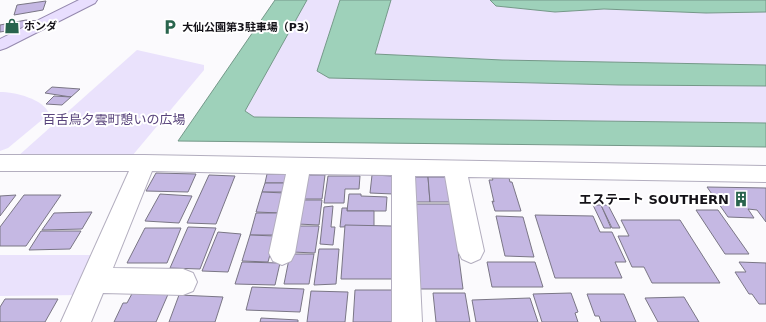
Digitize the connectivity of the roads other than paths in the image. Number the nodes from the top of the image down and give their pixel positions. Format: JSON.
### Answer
{"nodes":[{"id":1,"x":90,"y":0,"type":"edge"},
{"id":2,"x":0,"y":45,"type":"edge"},
{"id":3,"x":0,"y":163,"type":"edge"},
{"id":4,"x":144,"y":163,"type":"junction"},
{"id":5,"x":299,"y":166,"type":"junction"},
{"id":6,"x":403,"y":168,"type":"junction"},
{"id":7,"x":455,"y":168,"type":"junction"},
{"id":8,"x":766,"y":174,"type":"edge"},
{"id":9,"x":471,"y":251,"type":"dead end"},
{"id":10,"x":282,"y":253,"type":"dead end"},
{"id":11,"x":94,"y":280,"type":"junction"},
{"id":12,"x":183,"y":282,"type":"dead end"},
{"id":13,"x":76,"y":322,"type":"edge"},
{"id":14,"x":407,"y":322,"type":"edge"}],
"edges":[{"from":1,"to":2,"type":"main road"},
{"from":3,"to":4,"type":"street"},
{"from":4,"to":5,"type":"street"},
{"from":4,"to":11,"type":"street"},
{"from":5,"to":6,"type":"street"},
{"from":5,"to":10,"type":"street"},
{"from":6,"to":7,"type":"street"},
{"from":6,"to":14,"type":"street"},
{"from":7,"to":8,"type":"street"},
{"from":7,"to":9,"type":"street"},
{"from":11,"to":12,"type":"street"},
{"from":11,"to":13,"type":"street"}]}
